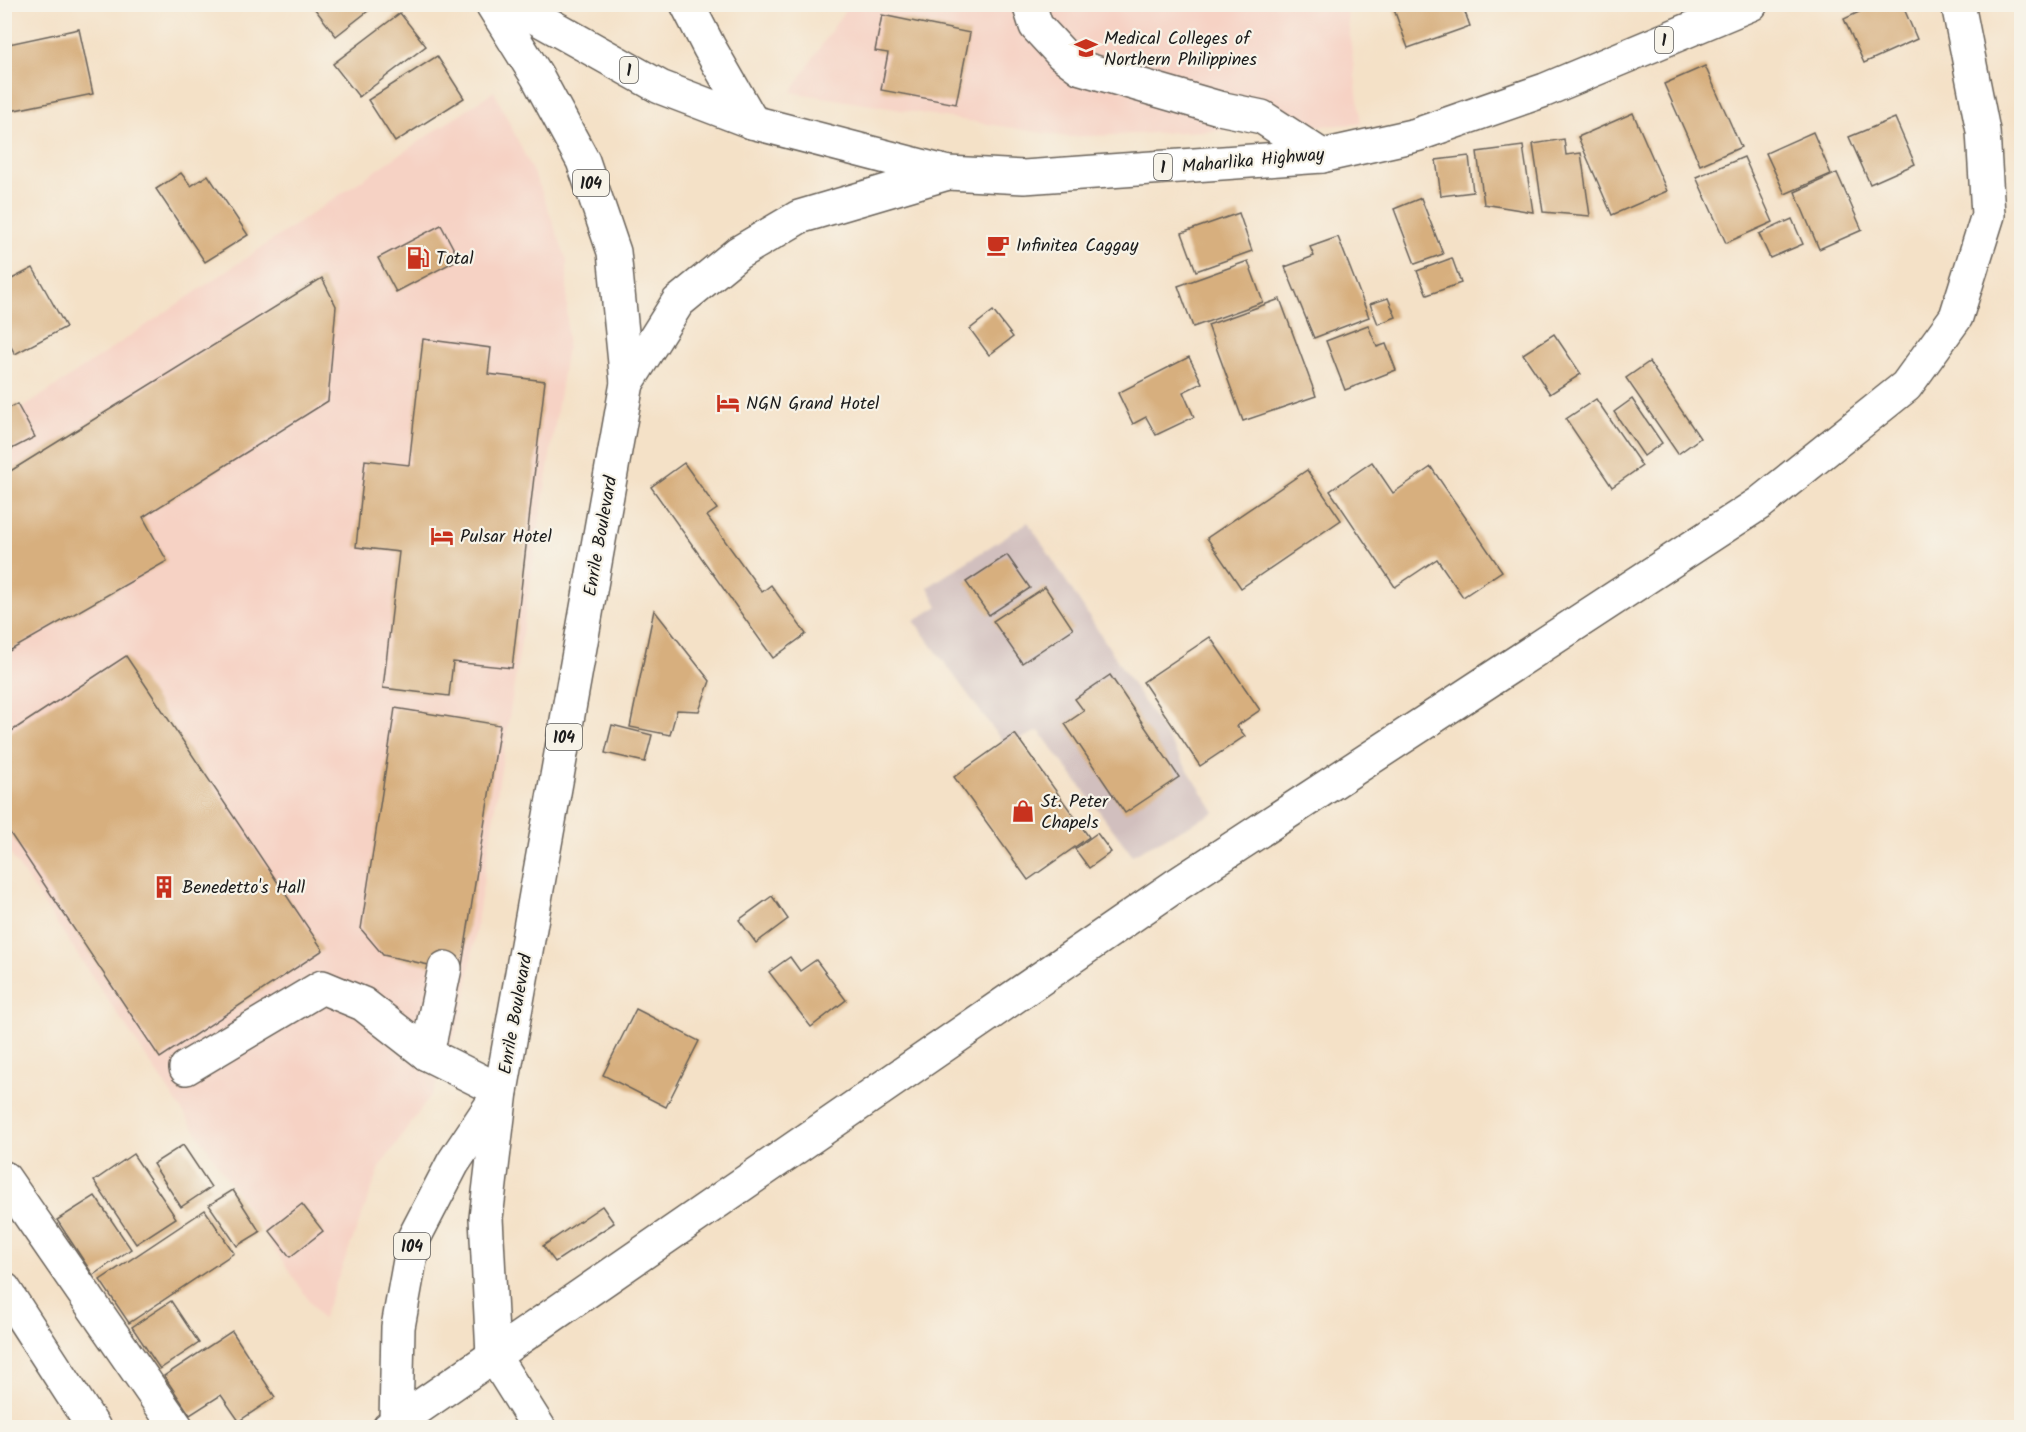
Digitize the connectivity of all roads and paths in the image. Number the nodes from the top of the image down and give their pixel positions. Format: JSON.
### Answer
{"nodes":[{"id":1,"x":492,"y":4,"type":"edge"},
{"id":2,"x":512,"y":4,"type":"edge"},
{"id":3,"x":687,"y":4,"type":"edge"},
{"id":4,"x":1029,"y":4,"type":"edge"},
{"id":5,"x":1751,"y":4,"type":"edge"},
{"id":6,"x":1958,"y":4,"type":"edge"},
{"id":7,"x":752,"y":122,"type":"junction"},
{"id":8,"x":1322,"y":156,"type":"junction"},
{"id":9,"x":948,"y":173,"type":"junction"},
{"id":10,"x":627,"y":383,"type":"junction"},
{"id":11,"x":446,"y":968,"type":"dead end"},
{"id":12,"x":427,"y":1054,"type":"junction"},
{"id":13,"x":186,"y":1068,"type":"dead end"},
{"id":14,"x":501,"y":1091,"type":"junction"},
{"id":15,"x":4,"y":1178,"type":"edge"},
{"id":16,"x":4,"y":1289,"type":"edge"},
{"id":17,"x":493,"y":1355,"type":"junction"},
{"id":18,"x":394,"y":1426,"type":"edge"},
{"id":19,"x":94,"y":1428,"type":"edge"},
{"id":20,"x":177,"y":1428,"type":"edge"},
{"id":21,"x":539,"y":1428,"type":"edge"}],
"edges":[{"from":1,"to":10,"type":"main road","name":"Enrile Boulevard","number":"104"},
{"from":2,"to":7,"type":"main road","name":"Maharlika Highway","number":"1"},
{"from":3,"to":7,"type":"main road"},
{"from":4,"to":8,"type":"main road"},
{"from":5,"to":8,"type":"main road","name":"Maharlika Highway","number":"1"},
{"from":6,"to":17,"type":"main road"},
{"from":7,"to":9,"type":"main road","name":"Maharlika Highway","number":"1"},
{"from":8,"to":9,"type":"main road","name":"Maharlika Highway","number":"1"},
{"from":9,"to":10,"type":"main road","number":"104"},
{"from":10,"to":14,"type":"main road","name":"Enrile Boulevard","number":"104"},
{"from":11,"to":12,"type":"main road"},
{"from":12,"to":13,"type":"main road"},
{"from":12,"to":14,"type":"main road"},
{"from":14,"to":17,"type":"main road","name":"Enrile Boulevard","number":"104"},
{"from":14,"to":18,"type":"main road","name":"Enrile Boulevard","number":"104"},
{"from":15,"to":20,"type":"main road"},
{"from":16,"to":19,"type":"main road"},
{"from":17,"to":18,"type":"main road"},
{"from":17,"to":21,"type":"main road","name":"Enrile Boulevard","number":"104"}]}
